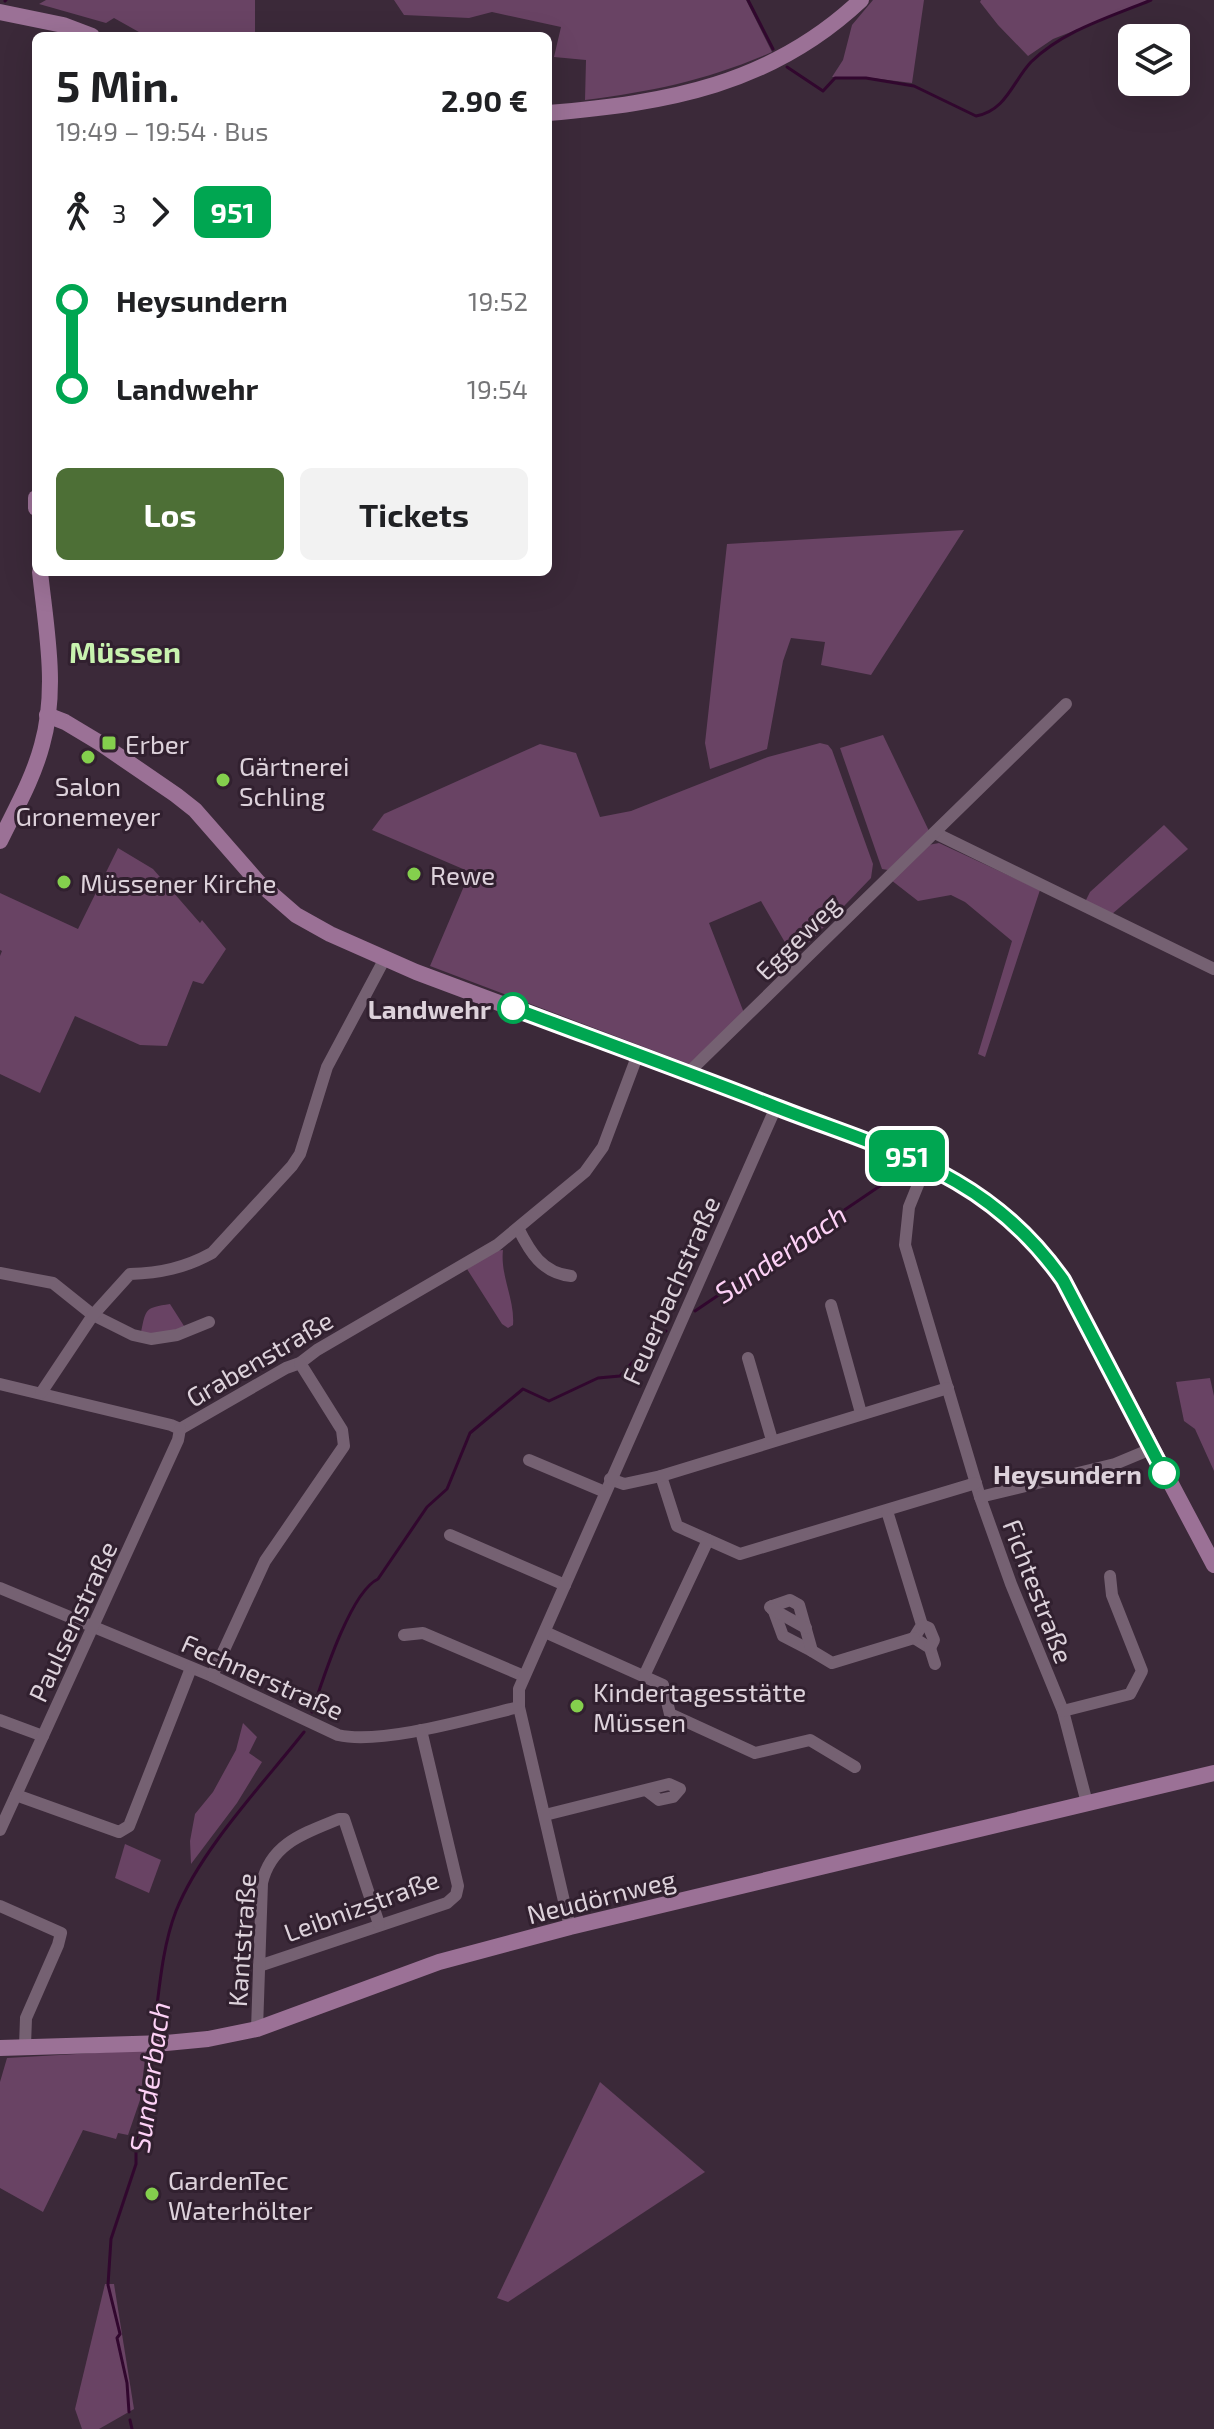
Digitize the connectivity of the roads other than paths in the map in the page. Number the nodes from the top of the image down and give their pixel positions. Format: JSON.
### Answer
{"nodes":[{"id":1,"x":861,"y":0,"type":"edge"},
{"id":2,"x":0,"y":12,"type":"edge"},
{"id":3,"x":80,"y":32,"type":"edge"},
{"id":4,"x":552,"y":113,"type":"edge"},
{"id":5,"x":40,"y":576,"type":"edge"},
{"id":6,"x":1066,"y":704,"type":"dead end"},
{"id":7,"x":47,"y":715,"type":"junction"},
{"id":8,"x":935,"y":833,"type":"junction"},
{"id":9,"x":0,"y":841,"type":"edge"},
{"id":10,"x":384,"y":960,"type":"junction"},
{"id":11,"x":1214,"y":969,"type":"edge"},
{"id":12,"x":638,"y":1054,"type":"junction"},
{"id":13,"x":689,"y":1072,"type":"junction"},
{"id":14,"x":776,"y":1107,"type":"junction"},
{"id":15,"x":926,"y":1165,"type":"junction"},
{"id":16,"x":518,"y":1228,"type":"junction"},
{"id":17,"x":0,"y":1273,"type":"edge"},
{"id":18,"x":571,"y":1276,"type":"dead end"},
{"id":19,"x":831,"y":1305,"type":"dead end"},
{"id":20,"x":93,"y":1315,"type":"junction"},
{"id":21,"x":209,"y":1322,"type":"dead end"},
{"id":22,"x":748,"y":1358,"type":"dead end"},
{"id":23,"x":300,"y":1363,"type":"junction"},
{"id":24,"x":0,"y":1384,"type":"edge"},
{"id":25,"x":948,"y":1388,"type":"junction"},
{"id":26,"x":41,"y":1393,"type":"junction"},
{"id":27,"x":861,"y":1413,"type":"junction"},
{"id":28,"x":180,"y":1429,"type":"junction"},
{"id":29,"x":772,"y":1440,"type":"junction"},
{"id":30,"x":1151,"y":1449,"type":"junction"},
{"id":31,"x":529,"y":1460,"type":"dead end"},
{"id":32,"x":661,"y":1476,"type":"junction"},
{"id":33,"x":976,"y":1483,"type":"junction"},
{"id":34,"x":607,"y":1486,"type":"junction"},
{"id":35,"x":980,"y":1497,"type":"junction"},
{"id":36,"x":887,"y":1511,"type":"junction"},
{"id":37,"x":450,"y":1535,"type":"dead end"},
{"id":38,"x":708,"y":1540,"type":"junction"},
{"id":39,"x":1208,"y":1543,"type":"edge"},
{"id":40,"x":1214,"y":1565,"type":"edge"},
{"id":41,"x":1110,"y":1576,"type":"dead end"},
{"id":42,"x":565,"y":1585,"type":"junction"},
{"id":43,"x":0,"y":1588,"type":"edge"},
{"id":44,"x":802,"y":1625,"type":"junction"},
{"id":45,"x":922,"y":1625,"type":"junction"},
{"id":46,"x":94,"y":1627,"type":"junction"},
{"id":47,"x":545,"y":1632,"type":"junction"},
{"id":48,"x":404,"y":1635,"type":"dead end"},
{"id":49,"x":914,"y":1638,"type":"junction"},
{"id":50,"x":788,"y":1639,"type":"junction"},
{"id":51,"x":930,"y":1648,"type":"junction"},
{"id":52,"x":812,"y":1651,"type":"junction"},
{"id":53,"x":935,"y":1664,"type":"dead end"},
{"id":54,"x":191,"y":1668,"type":"junction"},
{"id":55,"x":212,"y":1676,"type":"junction"},
{"id":56,"x":524,"y":1676,"type":"junction"},
{"id":57,"x":644,"y":1676,"type":"junction"},
{"id":58,"x":519,"y":1707,"type":"junction"},
{"id":59,"x":1063,"y":1711,"type":"junction"},
{"id":60,"x":0,"y":1720,"type":"edge"},
{"id":61,"x":421,"y":1730,"type":"junction"},
{"id":62,"x":43,"y":1736,"type":"junction"},
{"id":63,"x":855,"y":1767,"type":"dead end"},
{"id":64,"x":1214,"y":1773,"type":"edge"},
{"id":65,"x":646,"y":1790,"type":"dead end"},
{"id":66,"x":16,"y":1795,"type":"junction"},
{"id":67,"x":1087,"y":1803,"type":"junction"},
{"id":68,"x":545,"y":1815,"type":"junction"},
{"id":69,"x":0,"y":1830,"type":"edge"},
{"id":70,"x":0,"y":1906,"type":"edge"},
{"id":71,"x":379,"y":1924,"type":"junction"},
{"id":72,"x":570,"y":1927,"type":"junction"},
{"id":73,"x":259,"y":1966,"type":"junction"},
{"id":74,"x":257,"y":2029,"type":"junction"},
{"id":75,"x":25,"y":2046,"type":"junction"},
{"id":76,"x":0,"y":2048,"type":"edge"}],
"edges":[{"from":1,"to":4,"type":"street"},
{"from":2,"to":3,"type":"street"},
{"from":5,"to":7,"type":"street"},
{"from":6,"to":8,"type":"street","name":"Eggeweg"},
{"from":7,"to":9,"type":"street"},
{"from":7,"to":10,"type":"street"},
{"from":8,"to":11,"type":"street"},
{"from":8,"to":13,"type":"street","name":"Eggeweg"},
{"from":10,"to":12,"type":"street"},
{"from":10,"to":20,"type":"street"},
{"from":12,"to":13,"type":"street"},
{"from":12,"to":16,"type":"street","name":"Grabenstraße"},
{"from":13,"to":14,"type":"street"},
{"from":14,"to":15,"type":"street"},
{"from":14,"to":34,"type":"street","name":"Feuerbachstraße"},
{"from":15,"to":25,"type":"street","name":"Fichtestraße"},
{"from":15,"to":30,"type":"street"},
{"from":16,"to":18,"type":"street"},
{"from":16,"to":23,"type":"street","name":"Grabenstraße"},
{"from":17,"to":20,"type":"street"},
{"from":19,"to":27,"type":"street"},
{"from":20,"to":21,"type":"street"},
{"from":20,"to":26,"type":"street"},
{"from":22,"to":29,"type":"street"},
{"from":23,"to":28,"type":"street","name":"Grabenstraße"},
{"from":23,"to":55,"type":"street"},
{"from":24,"to":26,"type":"street","name":"Grabenstraße"},
{"from":25,"to":27,"type":"street"},
{"from":25,"to":33,"type":"street","name":"Fichtestraße"},
{"from":26,"to":28,"type":"street","name":"Grabenstraße"},
{"from":27,"to":29,"type":"street"},
{"from":28,"to":46,"type":"street","name":"Paulsenstraße"},
{"from":29,"to":32,"type":"street"},
{"from":30,"to":35,"type":"street"},
{"from":30,"to":39,"type":"street"},
{"from":31,"to":34,"type":"street"},
{"from":32,"to":34,"type":"street"},
{"from":32,"to":38,"type":"street"},
{"from":33,"to":35,"type":"street","name":"Fichtestraße"},
{"from":33,"to":36,"type":"street"},
{"from":34,"to":42,"type":"street","name":"Feuerbachstraße"},
{"from":35,"to":59,"type":"street","name":"Fichtestraße"},
{"from":36,"to":38,"type":"street"},
{"from":36,"to":45,"type":"street"},
{"from":37,"to":42,"type":"street"},
{"from":38,"to":57,"type":"street"},
{"from":39,"to":40,"type":"street"},
{"from":41,"to":59,"type":"street"},
{"from":42,"to":47,"type":"street","name":"Feuerbachstraße"},
{"from":43,"to":46,"type":"street","name":"Fechnerstraße"},
{"from":44,"to":50,"type":"street"},
{"from":44,"to":50,"type":"street"},
{"from":44,"to":52,"type":"street"},
{"from":45,"to":49,"type":"street"},
{"from":45,"to":51,"type":"street"},
{"from":46,"to":54,"type":"street","name":"Fechnerstraße"},
{"from":46,"to":62,"type":"street","name":"Paulsenstraße"},
{"from":47,"to":56,"type":"street","name":"Feuerbachstraße"},
{"from":47,"to":57,"type":"street"},
{"from":48,"to":56,"type":"street"},
{"from":49,"to":51,"type":"street"},
{"from":49,"to":52,"type":"street"},
{"from":50,"to":52,"type":"street"},
{"from":51,"to":53,"type":"street"},
{"from":54,"to":55,"type":"street","name":"Fechnerstraße"},
{"from":54,"to":66,"type":"street"},
{"from":55,"to":61,"type":"street","name":"Fechnerstraße"},
{"from":56,"to":58,"type":"street","name":"Feuerbachstraße"},
{"from":57,"to":63,"type":"street"},
{"from":58,"to":61,"type":"street","name":"Fechnerstraße"},
{"from":58,"to":68,"type":"street","name":"Feuerbachstraße"},
{"from":59,"to":67,"type":"street","name":"Fichtestraße"},
{"from":60,"to":62,"type":"street"},
{"from":61,"to":71,"type":"street","name":"Leibnizstraße"},
{"from":62,"to":66,"type":"street","name":"Paulsenstraße"},
{"from":64,"to":67,"type":"street","name":"Neudörnweg"},
{"from":65,"to":68,"type":"street"},
{"from":66,"to":69,"type":"street","name":"Paulsenstraße"},
{"from":67,"to":72,"type":"street","name":"Neudörnweg"},
{"from":68,"to":72,"type":"street","name":"Feuerbachstraße"},
{"from":70,"to":75,"type":"street"},
{"from":71,"to":73,"type":"street","name":"Leibnizstraße"},
{"from":71,"to":73,"type":"street","name":"Kantstraße"},
{"from":72,"to":74,"type":"street","name":"Neudörnweg"},
{"from":73,"to":74,"type":"street","name":"Kantstraße"},
{"from":74,"to":75,"type":"street","name":"Neudörnweg"},
{"from":75,"to":76,"type":"street","name":"Neudörnweg"}]}
